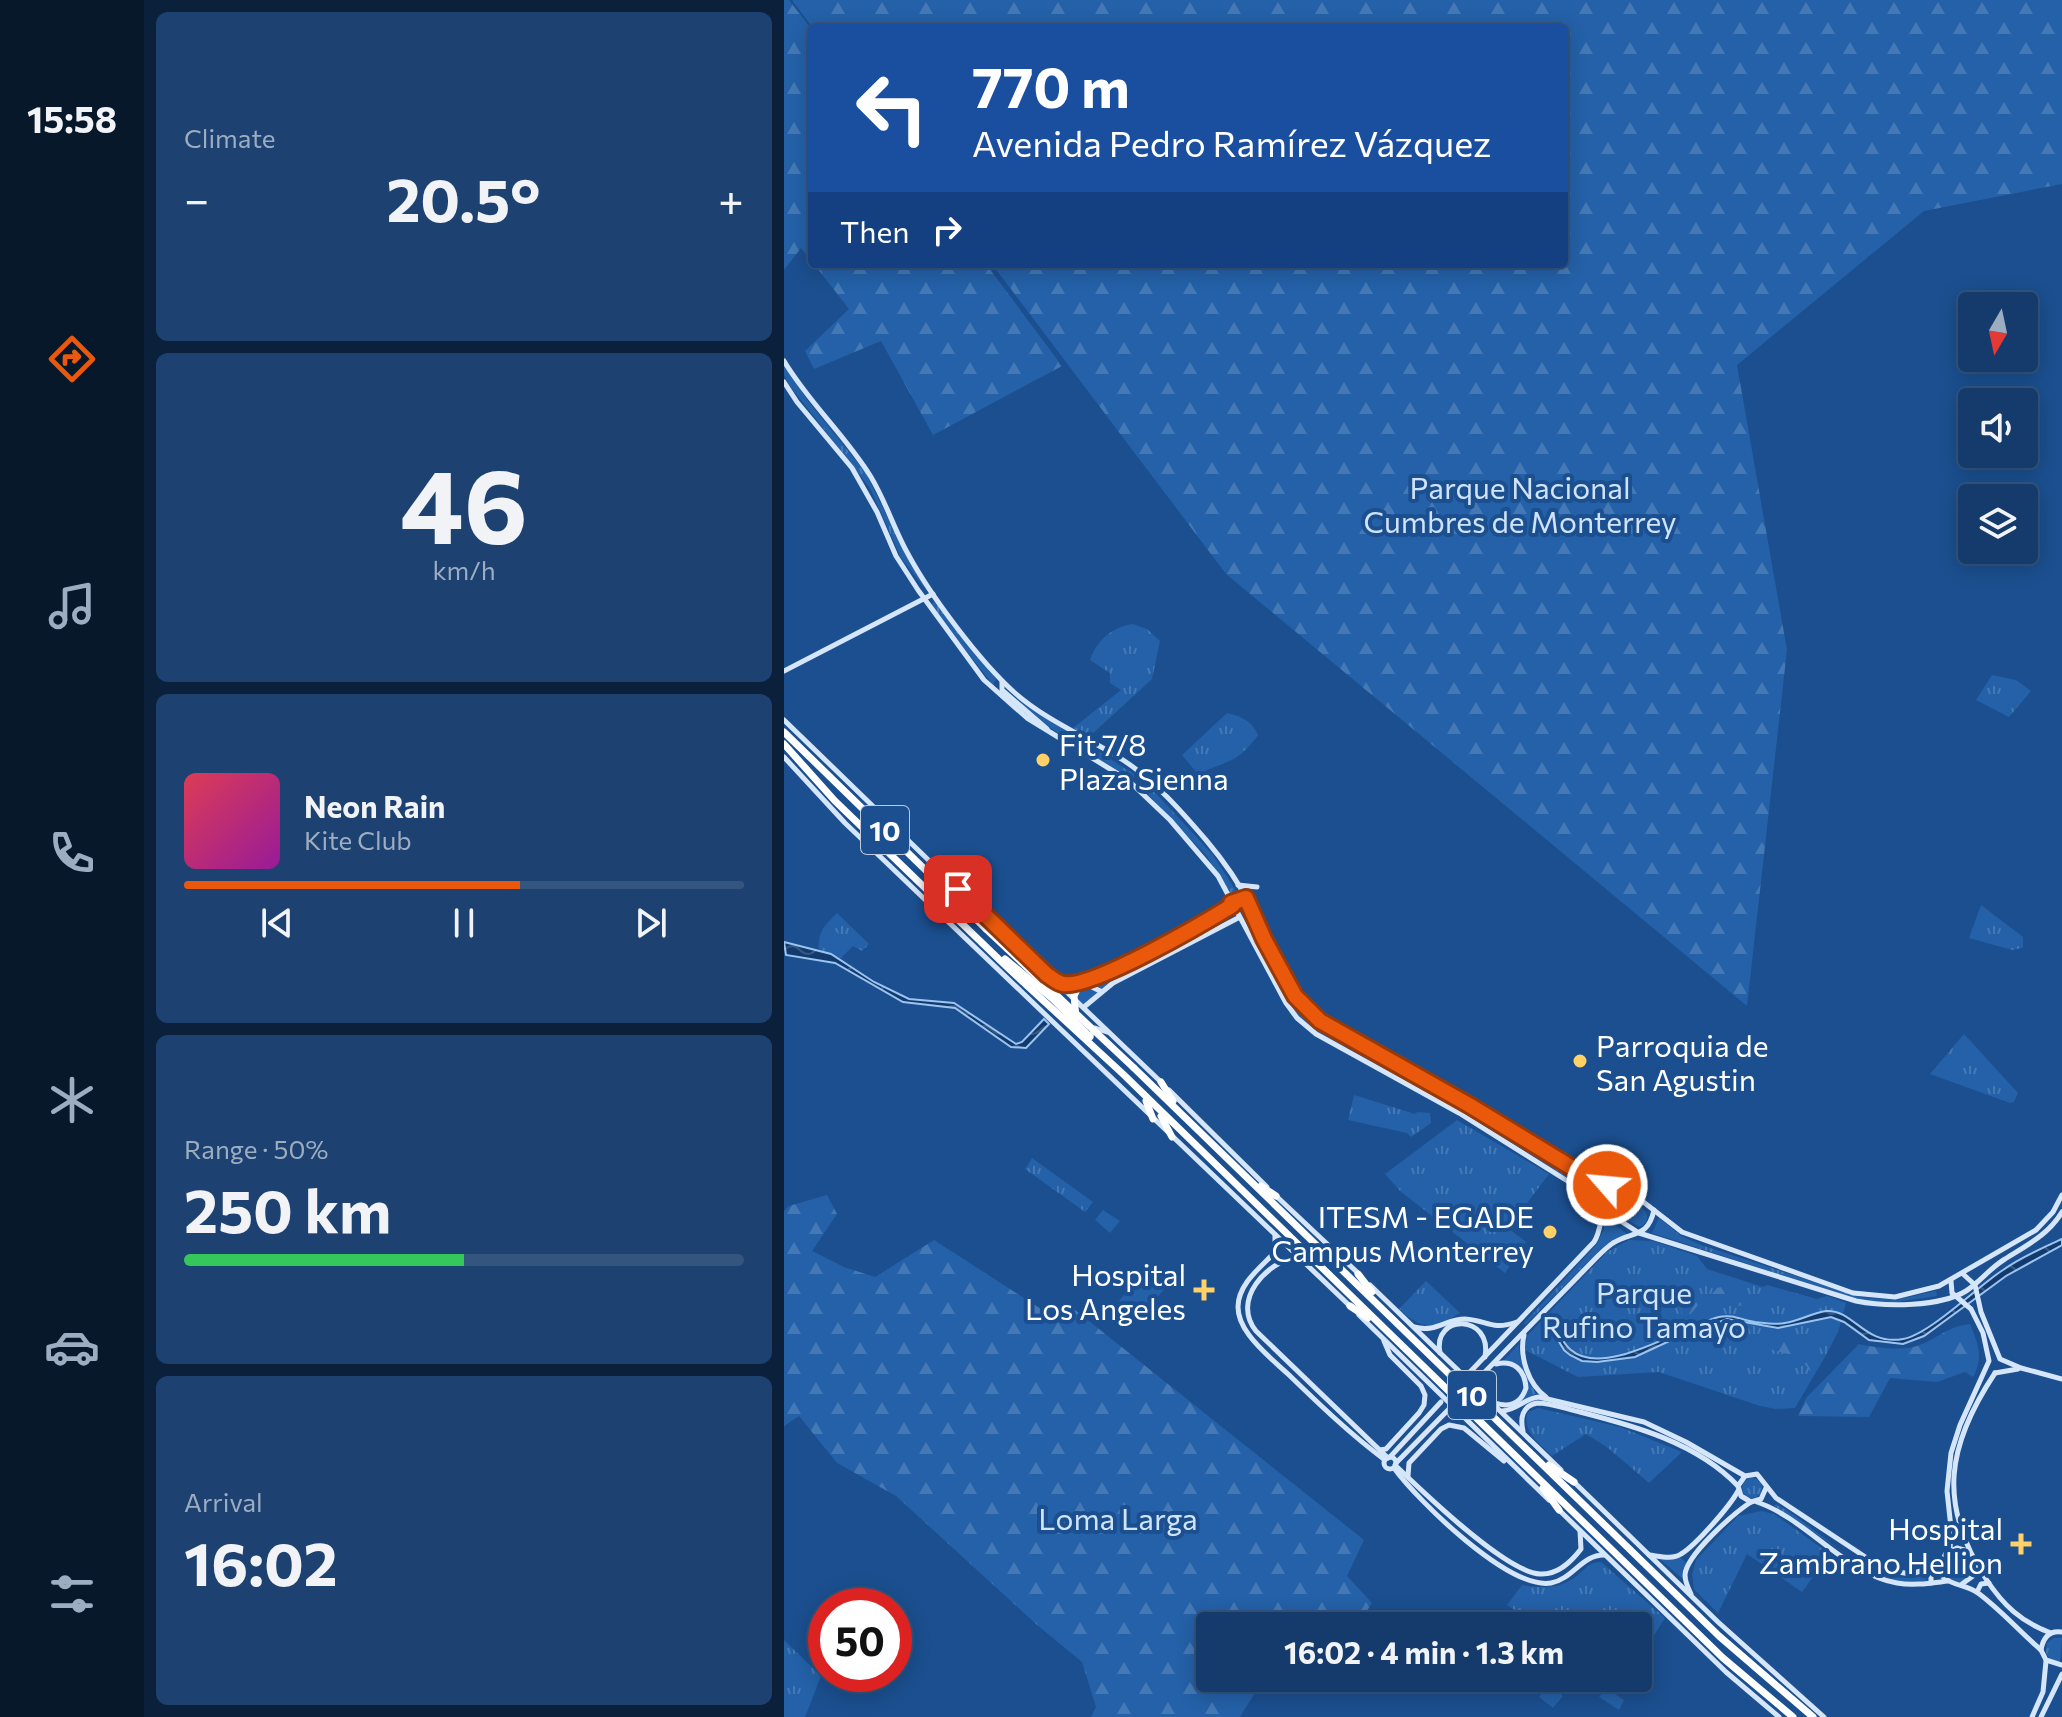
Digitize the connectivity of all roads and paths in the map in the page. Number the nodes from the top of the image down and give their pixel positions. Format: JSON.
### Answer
{"nodes":[{"id":1,"x":784,"y":361,"type":"edge"},
{"id":2,"x":784,"y":382,"type":"edge"},
{"id":3,"x":933,"y":594,"type":"junction"},
{"id":4,"x":924,"y":600,"type":"junction"},
{"id":5,"x":784,"y":671,"type":"edge"},
{"id":6,"x":1002,"y":680,"type":"junction"},
{"id":7,"x":784,"y":720,"type":"edge"},
{"id":8,"x":1048,"y":731,"type":"junction"},
{"id":9,"x":784,"y":732,"type":"edge"},
{"id":10,"x":784,"y":744,"type":"edge"},
{"id":11,"x":784,"y":751,"type":"edge"},
{"id":12,"x":784,"y":757,"type":"edge"},
{"id":13,"x":808,"y":769,"type":"junction"},
{"id":14,"x":1229,"y":873,"type":"junction"},
{"id":15,"x":1218,"y":876,"type":"junction"},
{"id":16,"x":946,"y":877,"type":"junction"},
{"id":17,"x":1236,"y":884,"type":"junction"},
{"id":18,"x":1257,"y":887,"type":"dead end"},
{"id":19,"x":1246,"y":898,"type":"junction"},
{"id":20,"x":1232,"y":904,"type":"junction"},
{"id":21,"x":1217,"y":915,"type":"junction"},
{"id":22,"x":1238,"y":918,"type":"junction"},
{"id":23,"x":984,"y":926,"type":"junction"},
{"id":24,"x":1204,"y":935,"type":"junction"},
{"id":25,"x":985,"y":945,"type":"junction"},
{"id":26,"x":1152,"y":950,"type":"junction"},
{"id":27,"x":1148,"y":964,"type":"junction"},
{"id":28,"x":1282,"y":970,"type":"junction"},
{"id":29,"x":1270,"y":974,"type":"junction"},
{"id":30,"x":1047,"y":975,"type":"junction"},
{"id":31,"x":1097,"y":976,"type":"junction"},
{"id":32,"x":1288,"y":982,"type":"junction"},
{"id":33,"x":1080,"y":983,"type":"junction"},
{"id":34,"x":1034,"y":984,"type":"junction"},
{"id":35,"x":1060,"y":984,"type":"junction"},
{"id":36,"x":1276,"y":986,"type":"junction"},
{"id":37,"x":1102,"y":990,"type":"junction"},
{"id":38,"x":1053,"y":999,"type":"junction"},
{"id":39,"x":1075,"y":1004,"type":"junction"},
{"id":40,"x":1084,"y":1007,"type":"junction"},
{"id":41,"x":1064,"y":1010,"type":"junction"},
{"id":42,"x":1077,"y":1023,"type":"junction"},
{"id":43,"x":1090,"y":1037,"type":"junction"},
{"id":44,"x":1115,"y":1037,"type":"junction"},
{"id":45,"x":1123,"y":1074,"type":"junction"},
{"id":46,"x":1161,"y":1082,"type":"junction"},
{"id":47,"x":1143,"y":1095,"type":"junction"},
{"id":48,"x":1155,"y":1108,"type":"junction"},
{"id":49,"x":1181,"y":1113,"type":"junction"},
{"id":50,"x":1153,"y":1119,"type":"junction"},
{"id":51,"x":1172,"y":1137,"type":"junction"},
{"id":52,"x":1249,"y":1178,"type":"junction"},
{"id":53,"x":1621,"y":1191,"type":"junction"},
{"id":54,"x":2062,"y":1195,"type":"edge"},
{"id":55,"x":1276,"y":1196,"type":"junction"},
{"id":56,"x":1604,"y":1209,"type":"junction"},
{"id":57,"x":1654,"y":1210,"type":"junction"},
{"id":58,"x":2062,"y":1212,"type":"edge"},
{"id":59,"x":1639,"y":1233,"type":"junction"},
{"id":60,"x":1275,"y":1234,"type":"junction"},
{"id":61,"x":1588,"y":1249,"type":"junction"},
{"id":62,"x":1275,"y":1252,"type":"junction"},
{"id":63,"x":1299,"y":1257,"type":"junction"},
{"id":64,"x":1597,"y":1257,"type":"junction"},
{"id":65,"x":1282,"y":1259,"type":"junction"},
{"id":66,"x":1977,"y":1265,"type":"junction"},
{"id":67,"x":1358,"y":1274,"type":"junction"},
{"id":68,"x":1963,"y":1274,"type":"junction"},
{"id":69,"x":1985,"y":1274,"type":"junction"},
{"id":70,"x":1951,"y":1281,"type":"junction"},
{"id":71,"x":1975,"y":1285,"type":"junction"},
{"id":72,"x":1936,"y":1287,"type":"junction"},
{"id":73,"x":1955,"y":1297,"type":"junction"},
{"id":74,"x":1939,"y":1300,"type":"junction"},
{"id":75,"x":1350,"y":1306,"type":"junction"},
{"id":76,"x":1385,"y":1310,"type":"junction"},
{"id":77,"x":1521,"y":1321,"type":"junction"},
{"id":78,"x":1413,"y":1326,"type":"junction"},
{"id":79,"x":1383,"y":1328,"type":"junction"},
{"id":80,"x":1524,"y":1333,"type":"junction"},
{"id":81,"x":1384,"y":1340,"type":"junction"},
{"id":82,"x":1440,"y":1353,"type":"junction"},
{"id":83,"x":1484,"y":1358,"type":"junction"},
{"id":84,"x":2001,"y":1360,"type":"junction"},
{"id":85,"x":1988,"y":1363,"type":"junction"},
{"id":86,"x":1492,"y":1365,"type":"junction"},
{"id":87,"x":2021,"y":1368,"type":"junction"},
{"id":88,"x":1998,"y":1372,"type":"junction"},
{"id":89,"x":1469,"y":1373,"type":"dead end"},
{"id":90,"x":2062,"y":1379,"type":"edge"},
{"id":91,"x":1477,"y":1380,"type":"dead end"},
{"id":92,"x":1547,"y":1398,"type":"junction"},
{"id":93,"x":1490,"y":1401,"type":"junction"},
{"id":94,"x":1441,"y":1402,"type":"dead end"},
{"id":95,"x":1563,"y":1405,"type":"junction"},
{"id":96,"x":1449,"y":1409,"type":"dead end"},
{"id":97,"x":1501,"y":1411,"type":"junction"},
{"id":98,"x":1523,"y":1432,"type":"junction"},
{"id":99,"x":1363,"y":1433,"type":"junction"},
{"id":100,"x":1352,"y":1435,"type":"junction"},
{"id":101,"x":1380,"y":1450,"type":"junction"},
{"id":102,"x":1532,"y":1454,"type":"junction"},
{"id":103,"x":1387,"y":1458,"type":"junction"},
{"id":104,"x":1395,"y":1465,"type":"junction"},
{"id":105,"x":1524,"y":1465,"type":"junction"},
{"id":106,"x":1514,"y":1468,"type":"junction"},
{"id":107,"x":1745,"y":1476,"type":"junction"},
{"id":108,"x":1408,"y":1477,"type":"junction"},
{"id":109,"x":1574,"y":1482,"type":"junction"},
{"id":110,"x":1738,"y":1488,"type":"junction"},
{"id":111,"x":1766,"y":1488,"type":"junction"},
{"id":112,"x":1410,"y":1490,"type":"junction"},
{"id":113,"x":1421,"y":1490,"type":"junction"},
{"id":114,"x":1776,"y":1498,"type":"junction"},
{"id":115,"x":1753,"y":1502,"type":"junction"},
{"id":116,"x":1730,"y":1503,"type":"junction"},
{"id":117,"x":1770,"y":1507,"type":"junction"},
{"id":118,"x":1559,"y":1510,"type":"junction"},
{"id":119,"x":1739,"y":1511,"type":"junction"},
{"id":120,"x":1579,"y":1530,"type":"junction"},
{"id":121,"x":1962,"y":1534,"type":"junction"},
{"id":122,"x":1951,"y":1535,"type":"junction"},
{"id":123,"x":1581,"y":1549,"type":"junction"},
{"id":124,"x":1950,"y":1550,"type":"junction"},
{"id":125,"x":1970,"y":1552,"type":"junction"},
{"id":126,"x":1682,"y":1553,"type":"junction"},
{"id":127,"x":1606,"y":1555,"type":"junction"},
{"id":128,"x":1649,"y":1555,"type":"junction"},
{"id":129,"x":1589,"y":1558,"type":"junction"},
{"id":130,"x":1691,"y":1560,"type":"junction"},
{"id":131,"x":1941,"y":1560,"type":"junction"},
{"id":132,"x":1977,"y":1565,"type":"junction"},
{"id":133,"x":1927,"y":1569,"type":"junction"},
{"id":134,"x":1948,"y":1581,"type":"junction"},
{"id":135,"x":1931,"y":1583,"type":"junction"},
{"id":136,"x":1989,"y":1583,"type":"junction"},
{"id":137,"x":1961,"y":1585,"type":"junction"},
{"id":138,"x":1977,"y":1592,"type":"junction"},
{"id":139,"x":1693,"y":1598,"type":"junction"},
{"id":140,"x":2037,"y":1628,"type":"junction"},
{"id":141,"x":2062,"y":1632,"type":"edge"},
{"id":142,"x":2051,"y":1633,"type":"junction"},
{"id":143,"x":2028,"y":1638,"type":"junction"},
{"id":144,"x":2041,"y":1650,"type":"junction"},
{"id":145,"x":2046,"y":1660,"type":"junction"},
{"id":146,"x":2062,"y":1665,"type":"edge"},
{"id":147,"x":2062,"y":1674,"type":"edge"},
{"id":148,"x":1779,"y":1717,"type":"edge"},
{"id":149,"x":1793,"y":1717,"type":"edge"},
{"id":150,"x":1813,"y":1717,"type":"edge"},
{"id":151,"x":1824,"y":1717,"type":"edge"},
{"id":152,"x":2032,"y":1717,"type":"edge"},
{"id":153,"x":2041,"y":1717,"type":"edge"}],
"edges":[{"from":1,"to":3,"type":"street"},
{"from":2,"to":4,"type":"street"},
{"from":3,"to":4,"type":"street"},
{"from":3,"to":6,"type":"street"},
{"from":4,"to":5,"type":"street"},
{"from":4,"to":8,"type":"street"},
{"from":6,"to":8,"type":"street"},
{"from":6,"to":14,"type":"street"},
{"from":7,"to":16,"type":"street"},
{"from":8,"to":15,"type":"street"},
{"from":9,"to":23,"type":"highway","number":"10"},
{"from":10,"to":13,"type":"highway","number":"10"},
{"from":11,"to":13,"type":"highway"},
{"from":12,"to":50,"type":"street"},
{"from":13,"to":25,"type":"highway","number":"10"},
{"from":14,"to":15,"type":"street"},
{"from":14,"to":17,"type":"street"},
{"from":15,"to":20,"type":"street"},
{"from":16,"to":23,"type":"highway"},
{"from":16,"to":30,"type":"street"},
{"from":17,"to":18,"type":"street"},
{"from":17,"to":19,"type":"street"},
{"from":19,"to":20,"type":"street"},
{"from":19,"to":28,"type":"street"},
{"from":20,"to":21,"type":"street"},
{"from":20,"to":22,"type":"street"},
{"from":21,"to":24,"type":"street"},
{"from":21,"to":26,"type":"street"},
{"from":22,"to":24,"type":"street"},
{"from":22,"to":29,"type":"street"},
{"from":23,"to":49,"type":"highway","number":"10","bridge":true},
{"from":24,"to":27,"type":"street"},
{"from":25,"to":34,"type":"highway"},
{"from":25,"to":45,"type":"highway","number":"10"},
{"from":26,"to":27,"type":"street"},
{"from":26,"to":31,"type":"street"},
{"from":27,"to":37,"type":"street"},
{"from":28,"to":29,"type":"street"},
{"from":28,"to":32,"type":"street"},
{"from":29,"to":36,"type":"street"},
{"from":30,"to":34,"type":"street"},
{"from":30,"to":35,"type":"street"},
{"from":31,"to":33,"type":"street"},
{"from":31,"to":37,"type":"street"},
{"from":32,"to":36,"type":"street"},
{"from":32,"to":53,"type":"street"},
{"from":33,"to":35,"type":"street"},
{"from":33,"to":39,"type":"highway"},
{"from":34,"to":38,"type":"highway"},
{"from":35,"to":39,"type":"street"},
{"from":36,"to":56,"type":"street"},
{"from":37,"to":40,"type":"street"},
{"from":38,"to":39,"type":"highway"},
{"from":38,"to":41,"type":"highway"},
{"from":39,"to":40,"type":"highway"},
{"from":39,"to":40,"type":"street"},
{"from":39,"to":41,"type":"highway"},
{"from":39,"to":42,"type":"highway"},
{"from":40,"to":44,"type":"street"},
{"from":41,"to":42,"type":"highway"},
{"from":42,"to":43,"type":"highway"},
{"from":43,"to":44,"type":"street"},
{"from":43,"to":45,"type":"highway"},
{"from":44,"to":46,"type":"street"},
{"from":45,"to":47,"type":"highway","number":"10"},
{"from":46,"to":49,"type":"highway"},
{"from":46,"to":55,"type":"street"},
{"from":47,"to":48,"type":"highway","number":"10"},
{"from":47,"to":50,"type":"highway"},
{"from":48,"to":51,"type":"highway"},
{"from":48,"to":79,"type":"highway","number":"10"},
{"from":49,"to":52,"type":"highway","number":"10"},
{"from":50,"to":51,"type":"street"},
{"from":51,"to":60,"type":"street"},
{"from":52,"to":55,"type":"highway"},
{"from":52,"to":76,"type":"highway","number":"10"},
{"from":53,"to":56,"type":"street"},
{"from":53,"to":57,"type":"street"},
{"from":54,"to":66,"type":"street"},
{"from":55,"to":67,"type":"street"},
{"from":56,"to":59,"type":"street"},
{"from":56,"to":61,"type":"street"},
{"from":57,"to":59,"type":"street"},
{"from":57,"to":72,"type":"street"},
{"from":58,"to":69,"type":"street"},
{"from":59,"to":64,"type":"street"},
{"from":59,"to":74,"type":"street"},
{"from":60,"to":62,"type":"street"},
{"from":60,"to":63,"type":"street"},
{"from":61,"to":64,"type":"street"},
{"from":61,"to":77,"type":"street"},
{"from":62,"to":65,"type":"street"},
{"from":62,"to":100,"type":"street"},
{"from":63,"to":65,"type":"street"},
{"from":63,"to":75,"type":"street"},
{"from":64,"to":80,"type":"street"},
{"from":65,"to":99,"type":"street"},
{"from":66,"to":68,"type":"street"},
{"from":66,"to":69,"type":"street"},
{"from":67,"to":76,"type":"highway"},
{"from":67,"to":78,"type":"street"},
{"from":68,"to":70,"type":"street"},
{"from":68,"to":71,"type":"street"},
{"from":69,"to":71,"type":"street"},
{"from":70,"to":72,"type":"street"},
{"from":70,"to":73,"type":"street"},
{"from":71,"to":73,"type":"street"},
{"from":71,"to":84,"type":"street"},
{"from":72,"to":74,"type":"street"},
{"from":73,"to":74,"type":"street"},
{"from":73,"to":85,"type":"street"},
{"from":75,"to":79,"type":"highway"},
{"from":75,"to":81,"type":"street"},
{"from":76,"to":102,"type":"highway","number":"10"},
{"from":77,"to":78,"type":"street"},
{"from":77,"to":83,"type":"street"},
{"from":78,"to":82,"type":"street"},
{"from":79,"to":105,"type":"highway","number":"10"},
{"from":80,"to":86,"type":"street"},
{"from":80,"to":92,"type":"street"},
{"from":81,"to":101,"type":"street"},
{"from":81,"to":106,"type":"street"},
{"from":82,"to":83,"type":"street"},
{"from":82,"to":93,"type":"street"},
{"from":83,"to":89,"type":"street"},
{"from":84,"to":85,"type":"street"},
{"from":84,"to":87,"type":"street"},
{"from":84,"to":88,"type":"street"},
{"from":85,"to":88,"type":"street"},
{"from":85,"to":122,"type":"street"},
{"from":86,"to":91,"type":"street"},
{"from":86,"to":93,"type":"street"},
{"from":87,"to":88,"type":"street"},
{"from":87,"to":90,"type":"street"},
{"from":88,"to":121,"type":"street"},
{"from":92,"to":95,"type":"street"},
{"from":92,"to":97,"type":"street"},
{"from":93,"to":97,"type":"street"},
{"from":94,"to":103,"type":"street"},
{"from":95,"to":98,"type":"street"},
{"from":95,"to":107,"type":"street"},
{"from":95,"to":110,"type":"street"},
{"from":96,"to":104,"type":"street"},
{"from":97,"to":98,"type":"street"},
{"from":98,"to":109,"type":"street"},
{"from":99,"to":100,"type":"street"},
{"from":99,"to":101,"type":"street"},
{"from":100,"to":103,"type":"street"},
{"from":101,"to":103,"type":"street"},
{"from":102,"to":109,"type":"highway"},
{"from":102,"to":150,"type":"highway","number":"10"},
{"from":103,"to":104,"type":"street"},
{"from":103,"to":104,"type":"street"},
{"from":104,"to":108,"type":"street"},
{"from":104,"to":112,"type":"street"},
{"from":105,"to":118,"type":"highway"},
{"from":105,"to":149,"type":"highway","number":"10"},
{"from":106,"to":108,"type":"street"},
{"from":106,"to":118,"type":"street"},
{"from":107,"to":110,"type":"street"},
{"from":107,"to":111,"type":"street"},
{"from":108,"to":113,"type":"street"},
{"from":109,"to":128,"type":"street"},
{"from":110,"to":115,"type":"street"},
{"from":110,"to":116,"type":"street"},
{"from":111,"to":114,"type":"street"},
{"from":111,"to":115,"type":"street"},
{"from":112,"to":113,"type":"street"},
{"from":112,"to":129,"type":"street"},
{"from":113,"to":123,"type":"street"},
{"from":114,"to":117,"type":"street"},
{"from":114,"to":133,"type":"street"},
{"from":115,"to":117,"type":"street"},
{"from":115,"to":119,"type":"street"},
{"from":116,"to":119,"type":"street"},
{"from":116,"to":126,"type":"street"},
{"from":117,"to":135,"type":"street"},
{"from":118,"to":120,"type":"street"},
{"from":119,"to":130,"type":"street"},
{"from":120,"to":123,"type":"street"},
{"from":120,"to":127,"type":"street"},
{"from":121,"to":122,"type":"street"},
{"from":121,"to":125,"type":"street"},
{"from":122,"to":124,"type":"street"},
{"from":123,"to":129,"type":"street"},
{"from":124,"to":125,"type":"street"},
{"from":124,"to":131,"type":"street"},
{"from":125,"to":132,"type":"street"},
{"from":126,"to":128,"type":"street"},
{"from":126,"to":130,"type":"street"},
{"from":127,"to":129,"type":"street"},
{"from":127,"to":148,"type":"street"},
{"from":128,"to":139,"type":"street"},
{"from":130,"to":139,"type":"street"},
{"from":131,"to":133,"type":"street"},
{"from":131,"to":134,"type":"street"},
{"from":132,"to":136,"type":"street"},
{"from":132,"to":137,"type":"street"},
{"from":133,"to":135,"type":"street"},
{"from":134,"to":135,"type":"street"},
{"from":134,"to":137,"type":"street"},
{"from":136,"to":138,"type":"street"},
{"from":136,"to":140,"type":"street"},
{"from":137,"to":138,"type":"street"},
{"from":138,"to":143,"type":"street"},
{"from":139,"to":151,"type":"street"},
{"from":140,"to":142,"type":"street"},
{"from":140,"to":143,"type":"street"},
{"from":141,"to":142,"type":"street"},
{"from":142,"to":144,"type":"street"},
{"from":143,"to":144,"type":"street"},
{"from":144,"to":145,"type":"street"},
{"from":145,"to":146,"type":"street"},
{"from":145,"to":152,"type":"street"},
{"from":147,"to":153,"type":"street"}]}
